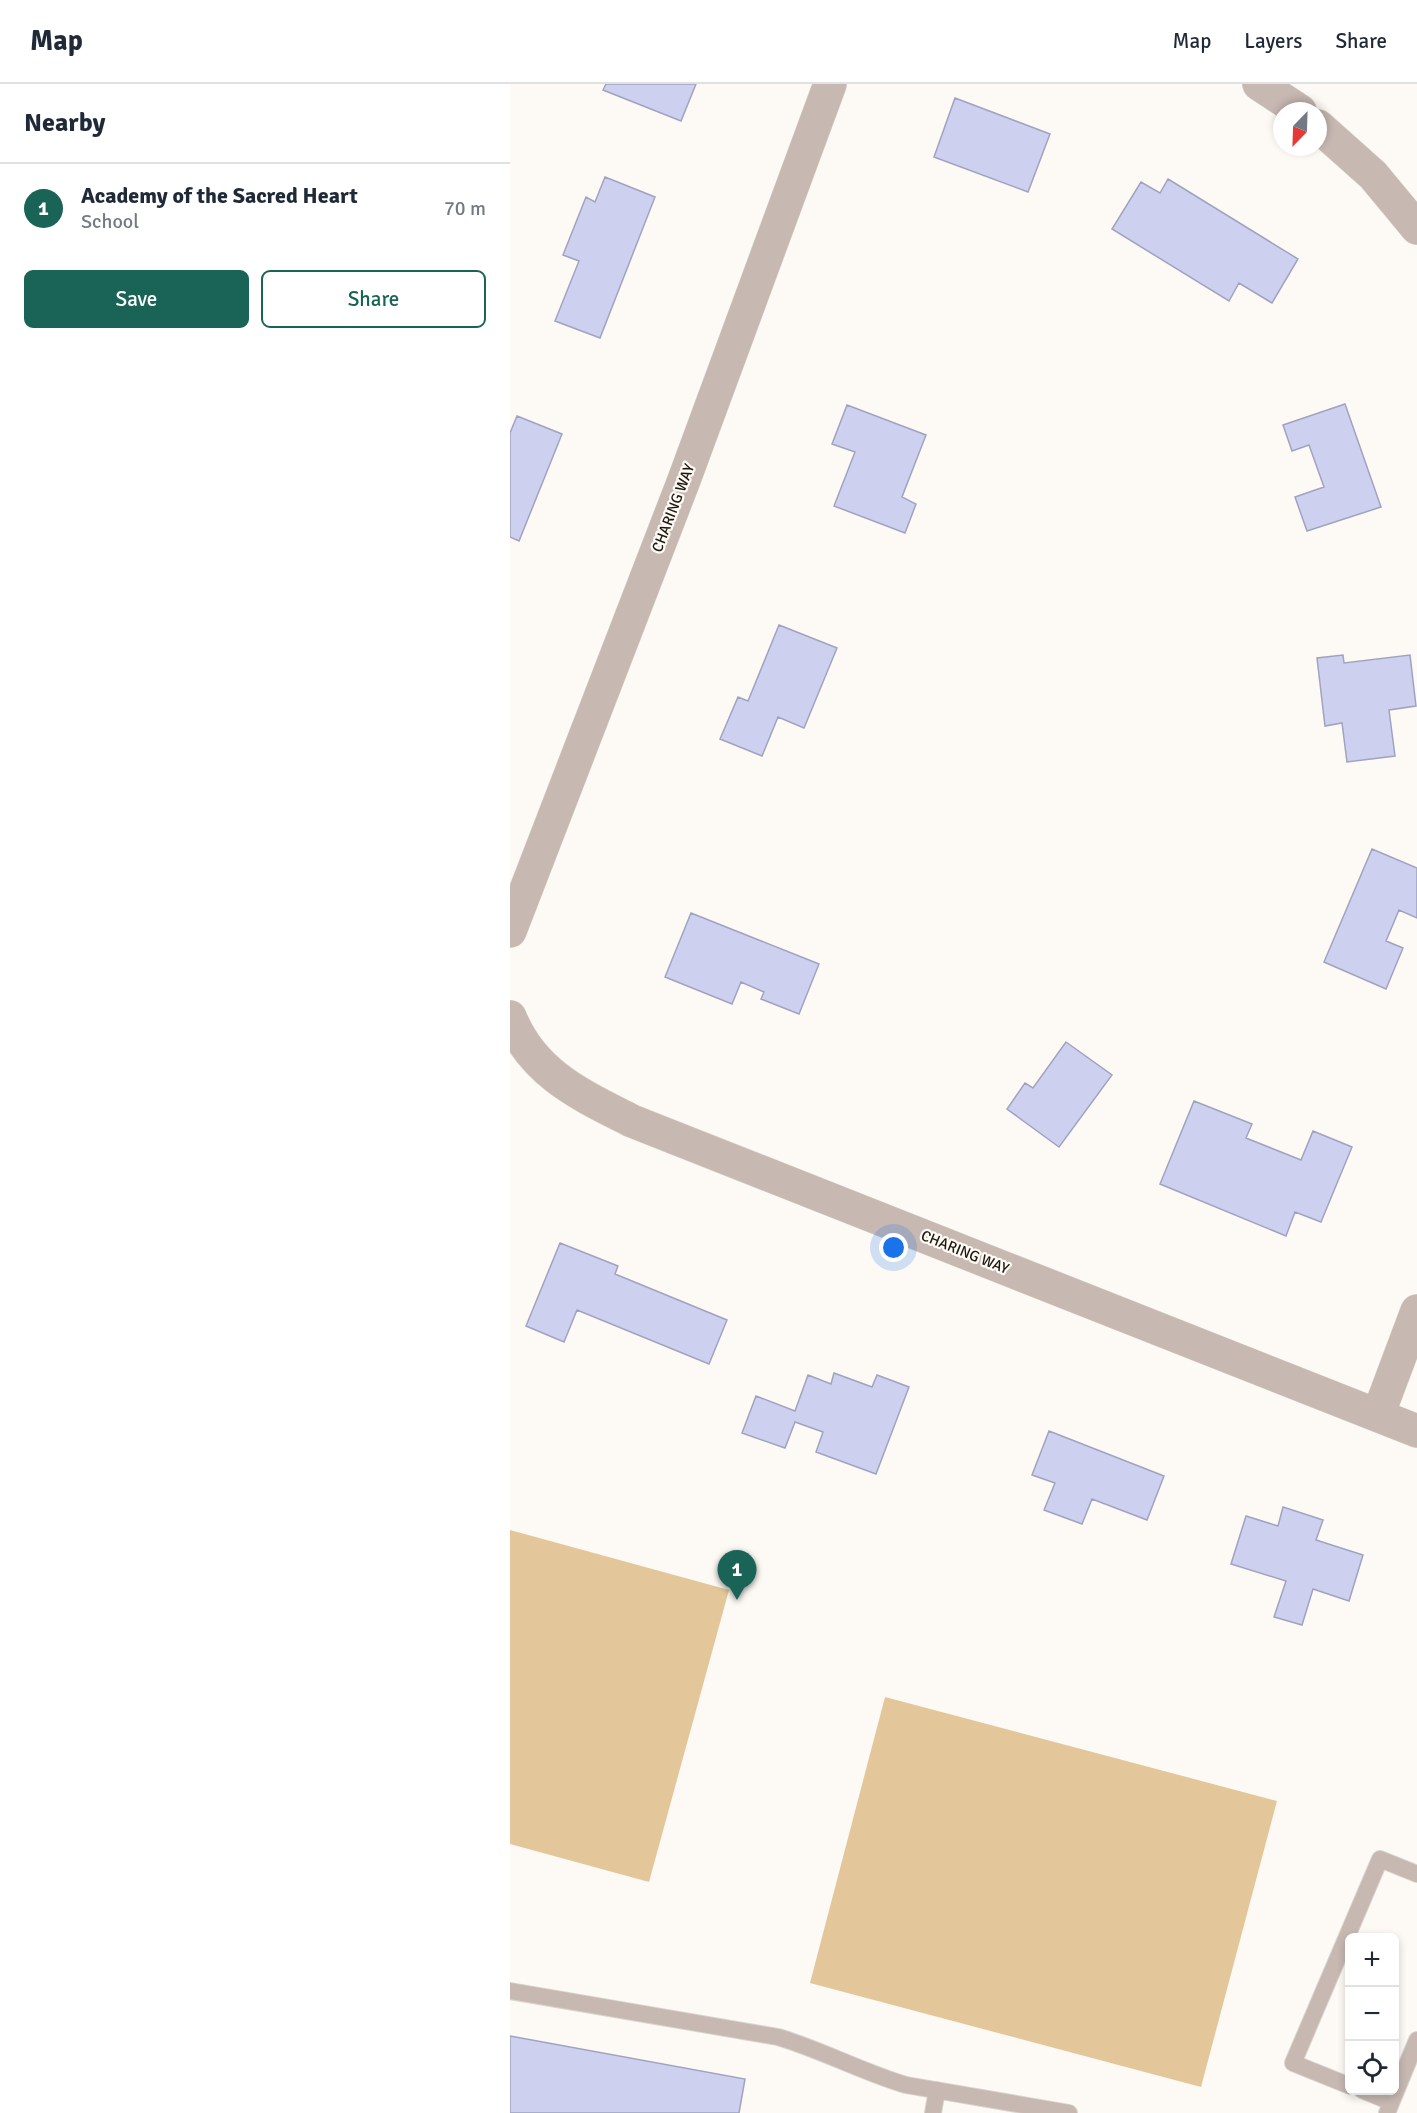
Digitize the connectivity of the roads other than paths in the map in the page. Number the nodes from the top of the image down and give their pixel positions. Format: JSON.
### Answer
{"nodes":[{"id":1,"x":830,"y":84,"type":"edge"},
{"id":2,"x":1259,"y":84,"type":"edge"},
{"id":3,"x":1286,"y":102,"type":"edge"},
{"id":4,"x":1327,"y":134,"type":"edge"},
{"id":5,"x":1417,"y":228,"type":"edge"},
{"id":6,"x":510,"y":931,"type":"edge"},
{"id":7,"x":510,"y":1017,"type":"edge"},
{"id":8,"x":1417,"y":1311,"type":"edge"},
{"id":9,"x":1378,"y":1415,"type":"junction"},
{"id":10,"x":1417,"y":1431,"type":"edge"},
{"id":11,"x":1417,"y":1874,"type":"edge"},
{"id":12,"x":510,"y":1990,"type":"edge"},
{"id":13,"x":1417,"y":2040,"type":"edge"},
{"id":14,"x":1345,"y":2083,"type":"edge"},
{"id":15,"x":937,"y":2090,"type":"junction"},
{"id":16,"x":1368,"y":2095,"type":"edge"},
{"id":17,"x":1389,"y":2108,"type":"edge"},
{"id":18,"x":1035,"y":2110,"type":"edge"},
{"id":19,"x":933,"y":2113,"type":"edge"},
{"id":20,"x":1069,"y":2113,"type":"edge"}],
"edges":[{"from":1,"to":6,"type":"street","name":"CHARING WAY"},
{"from":2,"to":3,"type":"street"},
{"from":4,"to":5,"type":"street"},
{"from":7,"to":9,"type":"street","name":"CHARING WAY"},
{"from":8,"to":9,"type":"street"},
{"from":9,"to":10,"type":"street","name":"CHARING WAY"},
{"from":11,"to":14,"type":"lane"},
{"from":12,"to":15,"type":"lane"},
{"from":13,"to":17,"type":"lane"},
{"from":15,"to":18,"type":"lane"},
{"from":15,"to":19,"type":"lane"},
{"from":16,"to":17,"type":"lane"},
{"from":18,"to":20,"type":"lane"}]}
